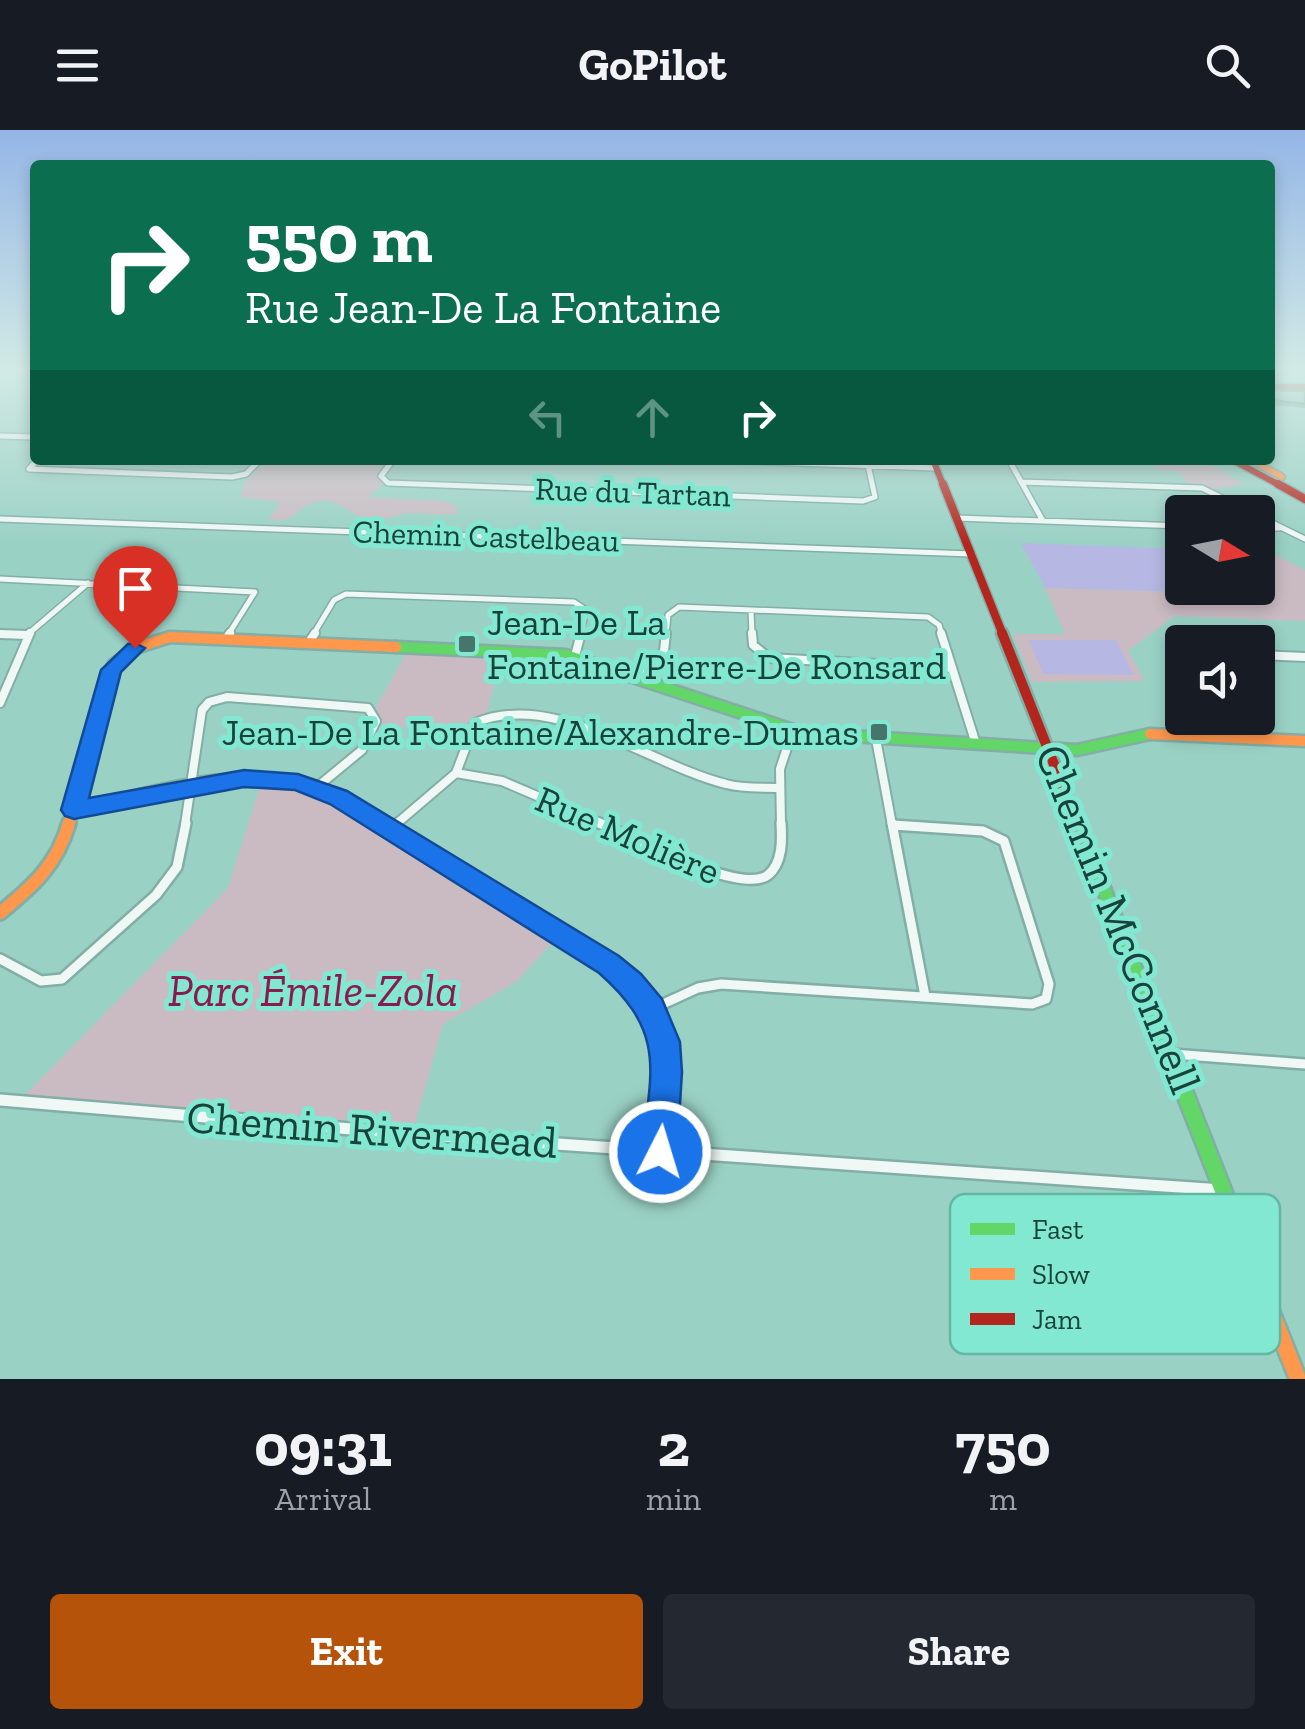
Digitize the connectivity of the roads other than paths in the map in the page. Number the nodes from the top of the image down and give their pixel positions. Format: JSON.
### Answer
{"nodes":[{"id":1,"x":0,"y":436,"type":"edge"},
{"id":2,"x":30,"y":437,"type":"edge"},
{"id":3,"x":33,"y":465,"type":"edge"},
{"id":4,"x":255,"y":465,"type":"edge"},
{"id":5,"x":389,"y":465,"type":"edge"},
{"id":6,"x":868,"y":465,"type":"edge"},
{"id":7,"x":935,"y":465,"type":"edge"},
{"id":8,"x":1012,"y":465,"type":"edge"},
{"id":9,"x":1242,"y":465,"type":"edge"},
{"id":10,"x":1261,"y":465,"type":"edge"},
{"id":11,"x":1022,"y":482,"type":"junction"},
{"id":12,"x":1305,"y":488,"type":"edge"},
{"id":13,"x":1216,"y":495,"type":"edge"},
{"id":14,"x":1305,"y":499,"type":"edge"},
{"id":15,"x":958,"y":518,"type":"junction"},
{"id":16,"x":0,"y":519,"type":"edge"},
{"id":17,"x":1043,"y":521,"type":"junction"},
{"id":18,"x":1275,"y":524,"type":"edge"},
{"id":19,"x":1165,"y":525,"type":"edge"},
{"id":20,"x":1275,"y":528,"type":"edge"},
{"id":21,"x":1283,"y":528,"type":"junction"},
{"id":22,"x":1305,"y":539,"type":"edge"},
{"id":23,"x":972,"y":554,"type":"junction"},
{"id":24,"x":0,"y":580,"type":"edge"},
{"id":25,"x":88,"y":583,"type":"junction"},
{"id":26,"x":751,"y":610,"type":"junction"},
{"id":27,"x":0,"y":634,"type":"edge"},
{"id":28,"x":28,"y":635,"type":"junction"},
{"id":29,"x":226,"y":639,"type":"junction"},
{"id":30,"x":308,"y":642,"type":"junction"},
{"id":31,"x":1275,"y":655,"type":"edge"},
{"id":32,"x":574,"y":656,"type":"junction"},
{"id":33,"x":1305,"y":656,"type":"edge"},
{"id":34,"x":952,"y":668,"type":"junction"},
{"id":35,"x":641,"y":678,"type":"junction"},
{"id":36,"x":0,"y":703,"type":"edge"},
{"id":37,"x":793,"y":730,"type":"junction"},
{"id":38,"x":1247,"y":735,"type":"edge"},
{"id":39,"x":876,"y":738,"type":"junction"},
{"id":40,"x":1250,"y":739,"type":"junction"},
{"id":41,"x":1305,"y":741,"type":"edge"},
{"id":42,"x":976,"y":744,"type":"junction"},
{"id":43,"x":1050,"y":747,"type":"junction"},
{"id":44,"x":456,"y":772,"type":"junction"},
{"id":45,"x":193,"y":786,"type":"junction"},
{"id":46,"x":317,"y":787,"type":"junction"},
{"id":47,"x":780,"y":788,"type":"junction"},
{"id":48,"x":74,"y":810,"type":"junction"},
{"id":49,"x":893,"y":825,"type":"junction"},
{"id":50,"x":391,"y":830,"type":"junction"},
{"id":51,"x":0,"y":913,"type":"edge"},
{"id":52,"x":0,"y":959,"type":"edge"},
{"id":53,"x":925,"y":996,"type":"junction"},
{"id":54,"x":652,"y":1009,"type":"junction"},
{"id":55,"x":1172,"y":1054,"type":"junction"},
{"id":56,"x":1305,"y":1064,"type":"edge"},
{"id":57,"x":0,"y":1100,"type":"edge"},
{"id":58,"x":660,"y":1152,"type":"junction"},
{"id":59,"x":1224,"y":1190,"type":"junction"},
{"id":60,"x":1226,"y":1194,"type":"edge"},
{"id":61,"x":1280,"y":1333,"type":"edge"},
{"id":62,"x":1298,"y":1379,"type":"edge"}],
"edges":[{"from":1,"to":2,"type":"street"},
{"from":3,"to":4,"type":"street"},
{"from":5,"to":6,"type":"street","name":"Rue du Tartan"},
{"from":7,"to":15,"type":"main road","name":"Chemin McConnell"},
{"from":8,"to":11,"type":"street"},
{"from":9,"to":14,"type":"main road"},
{"from":10,"to":12,"type":"main road"},
{"from":11,"to":13,"type":"street"},
{"from":11,"to":17,"type":"street"},
{"from":15,"to":17,"type":"street"},
{"from":15,"to":23,"type":"main road","name":"Chemin McConnell"},
{"from":16,"to":23,"type":"street","name":"Chemin Castelbeau"},
{"from":17,"to":19,"type":"street"},
{"from":18,"to":21,"type":"street"},
{"from":20,"to":21,"type":"street"},
{"from":21,"to":22,"type":"street"},
{"from":23,"to":43,"type":"main road","name":"Chemin McConnell"},
{"from":24,"to":25,"type":"street"},
{"from":25,"to":28,"type":"street"},
{"from":25,"to":29,"type":"street"},
{"from":26,"to":34,"type":"street"},
{"from":26,"to":34,"type":"street"},
{"from":26,"to":35,"type":"street"},
{"from":27,"to":28,"type":"street"},
{"from":28,"to":36,"type":"street"},
{"from":29,"to":30,"type":"main road"},
{"from":29,"to":48,"type":"main road"},
{"from":30,"to":32,"type":"main road"},
{"from":30,"to":32,"type":"street"},
{"from":31,"to":33,"type":"street"},
{"from":32,"to":35,"type":"main road"},
{"from":34,"to":42,"type":"street"},
{"from":35,"to":37,"type":"main road"},
{"from":37,"to":39,"type":"main road"},
{"from":37,"to":47,"type":"street","name":"Rue Molière"},
{"from":38,"to":40,"type":"street"},
{"from":39,"to":42,"type":"main road"},
{"from":39,"to":49,"type":"street"},
{"from":40,"to":41,"type":"main road"},
{"from":40,"to":43,"type":"main road"},
{"from":42,"to":43,"type":"main road"},
{"from":43,"to":55,"type":"main road","name":"Chemin McConnell"},
{"from":44,"to":47,"type":"street"},
{"from":44,"to":47,"type":"street","name":"Rue Molière"},
{"from":44,"to":50,"type":"street"},
{"from":45,"to":46,"type":"street"},
{"from":45,"to":46,"type":"street"},
{"from":45,"to":48,"type":"street"},
{"from":45,"to":52,"type":"street"},
{"from":46,"to":50,"type":"street"},
{"from":48,"to":51,"type":"main road"},
{"from":49,"to":53,"type":"street"},
{"from":49,"to":53,"type":"street"},
{"from":50,"to":54,"type":"street"},
{"from":53,"to":54,"type":"street"},
{"from":54,"to":58,"type":"street"},
{"from":55,"to":56,"type":"street"},
{"from":55,"to":59,"type":"main road","name":"Chemin McConnell"},
{"from":57,"to":58,"type":"street","name":"Chemin Rivermead"},
{"from":58,"to":59,"type":"street","name":"Chemin Rivermead"},
{"from":59,"to":60,"type":"main road","name":"Chemin McConnell"},
{"from":61,"to":62,"type":"main road","name":"Chemin McConnell"}]}
